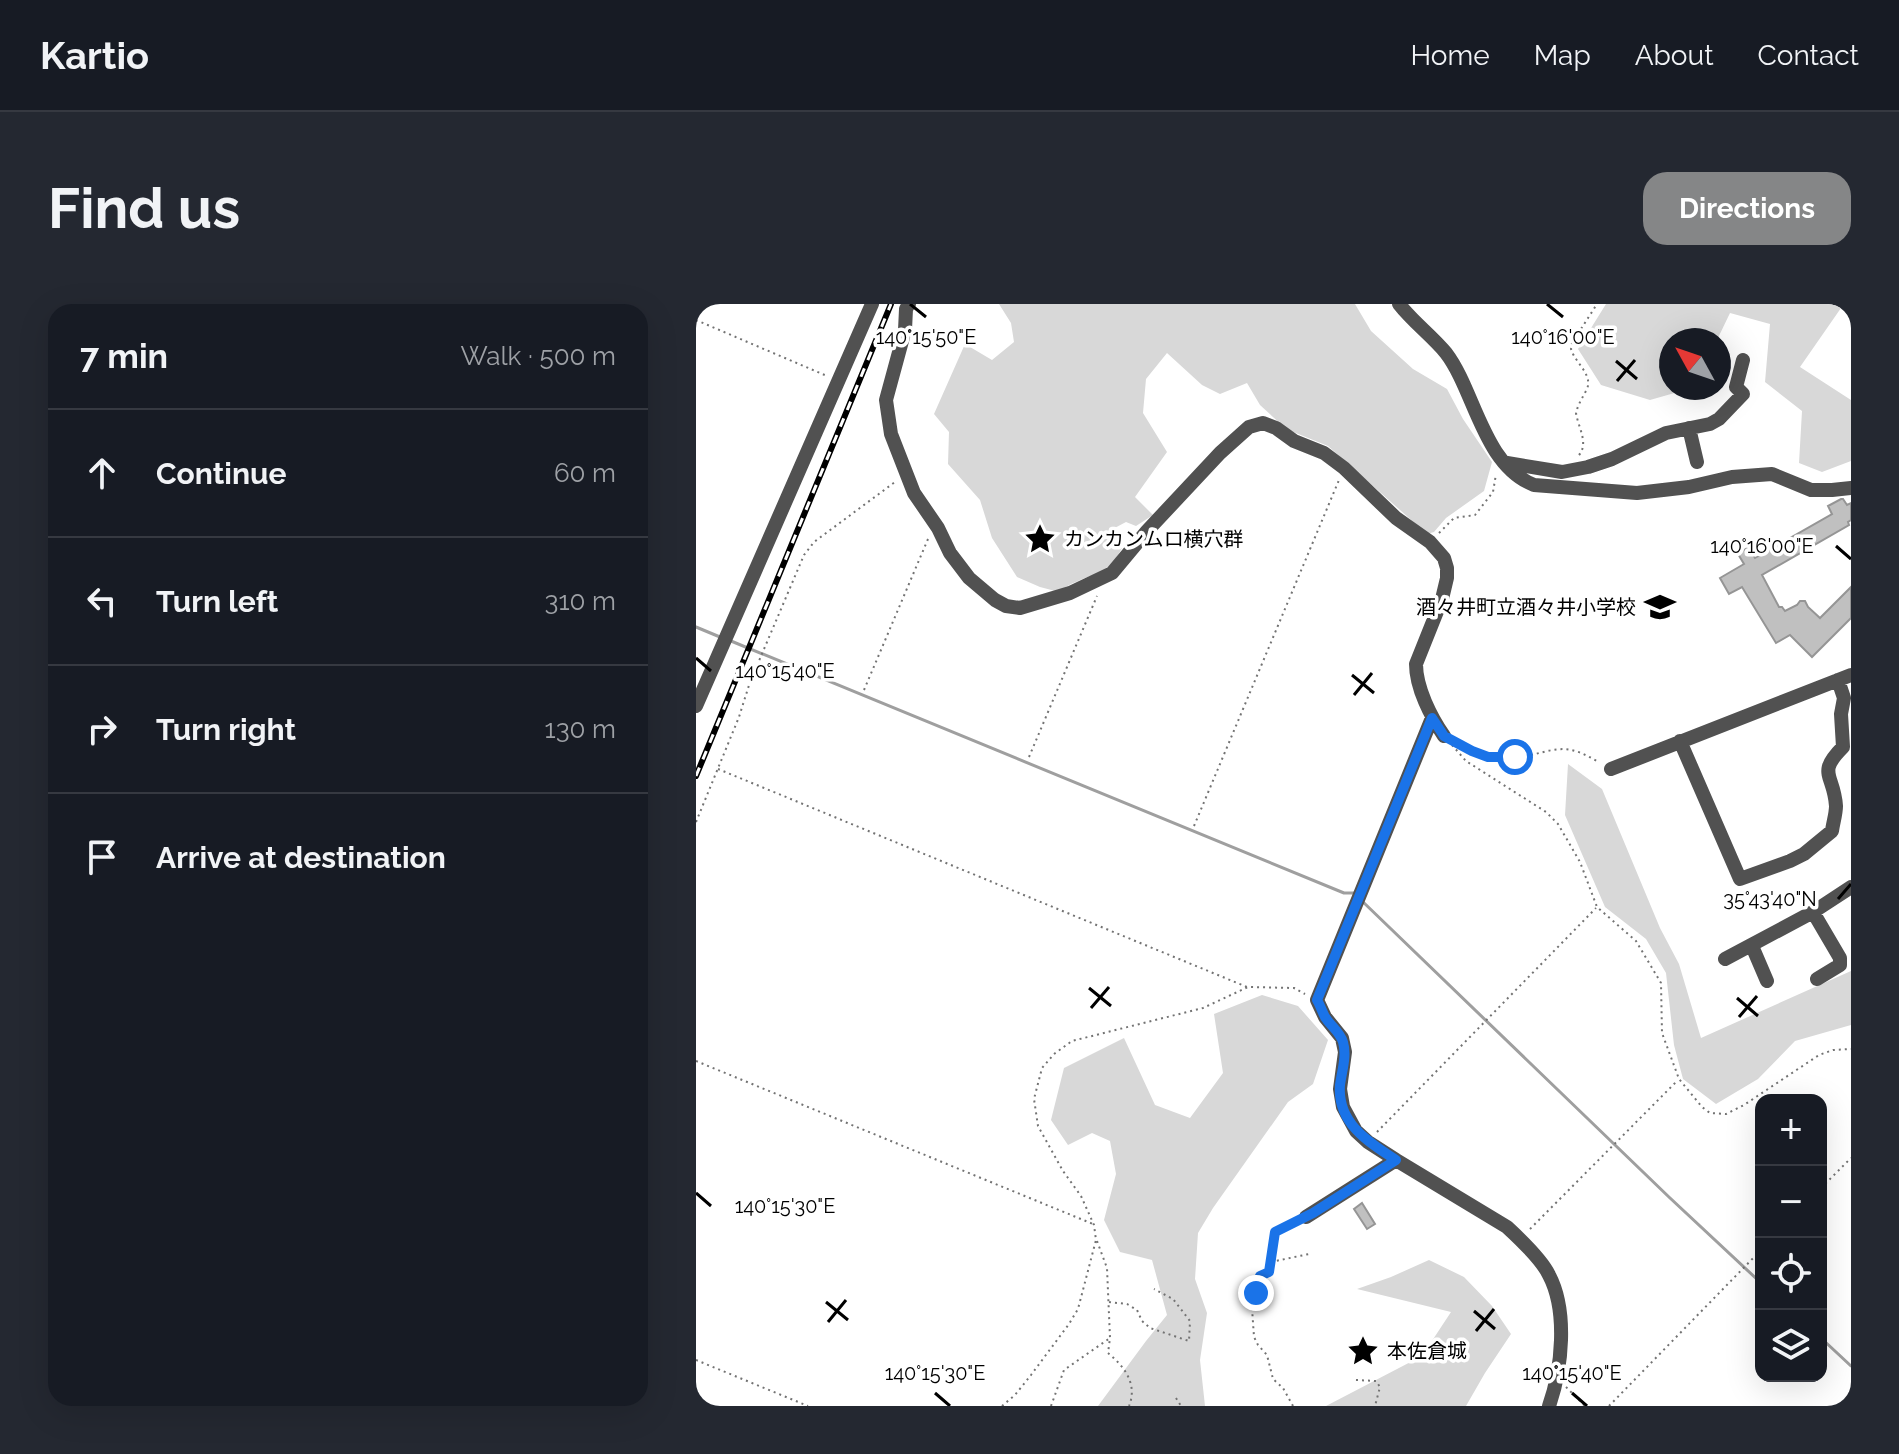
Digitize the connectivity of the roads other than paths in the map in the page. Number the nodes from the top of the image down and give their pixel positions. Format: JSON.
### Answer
{"nodes":[{"id":1,"x":872,"y":304,"type":"edge"},
{"id":2,"x":909,"y":304,"type":"edge"},
{"id":3,"x":1399,"y":304,"type":"edge"},
{"id":4,"x":1743,"y":360,"type":"dead end"},
{"id":5,"x":1689,"y":428,"type":"junction"},
{"id":6,"x":1503,"y":459,"type":"junction"},
{"id":7,"x":1697,"y":462,"type":"dead end"},
{"id":8,"x":1851,"y":488,"type":"edge"},
{"id":9,"x":1845,"y":678,"type":"edge"},
{"id":10,"x":1848,"y":700,"type":"edge"},
{"id":11,"x":696,"y":706,"type":"edge"},
{"id":12,"x":1432,"y":718,"type":"junction"},
{"id":13,"x":1444,"y":736,"type":"road end"},
{"id":14,"x":1680,"y":741,"type":"junction"},
{"id":15,"x":1611,"y":769,"type":"road end"},
{"id":16,"x":1851,"y":887,"type":"edge"},
{"id":17,"x":1813,"y":912,"type":"junction"},
{"id":18,"x":1752,"y":946,"type":"junction"},
{"id":19,"x":1725,"y":959,"type":"dead end"},
{"id":20,"x":1817,"y":979,"type":"dead end"},
{"id":21,"x":1767,"y":981,"type":"dead end"},
{"id":22,"x":1396,"y":1160,"type":"junction"},
{"id":23,"x":1306,"y":1217,"type":"road end"},
{"id":24,"x":1549,"y":1406,"type":"edge"}],
"edges":[{"from":1,"to":11,"type":"street"},
{"from":2,"to":12,"type":"street"},
{"from":3,"to":6,"type":"street"},
{"from":4,"to":5,"type":"street"},
{"from":5,"to":6,"type":"street"},
{"from":5,"to":7,"type":"street"},
{"from":6,"to":8,"type":"street"},
{"from":9,"to":10,"type":"street"},
{"from":9,"to":14,"type":"street"},
{"from":10,"to":14,"type":"street"},
{"from":12,"to":13,"type":"street"},
{"from":12,"to":22,"type":"street"},
{"from":14,"to":15,"type":"street"},
{"from":16,"to":17,"type":"street"},
{"from":17,"to":18,"type":"street"},
{"from":17,"to":20,"type":"street"},
{"from":18,"to":19,"type":"street"},
{"from":18,"to":21,"type":"street"},
{"from":22,"to":23,"type":"street"},
{"from":22,"to":24,"type":"street"}]}
